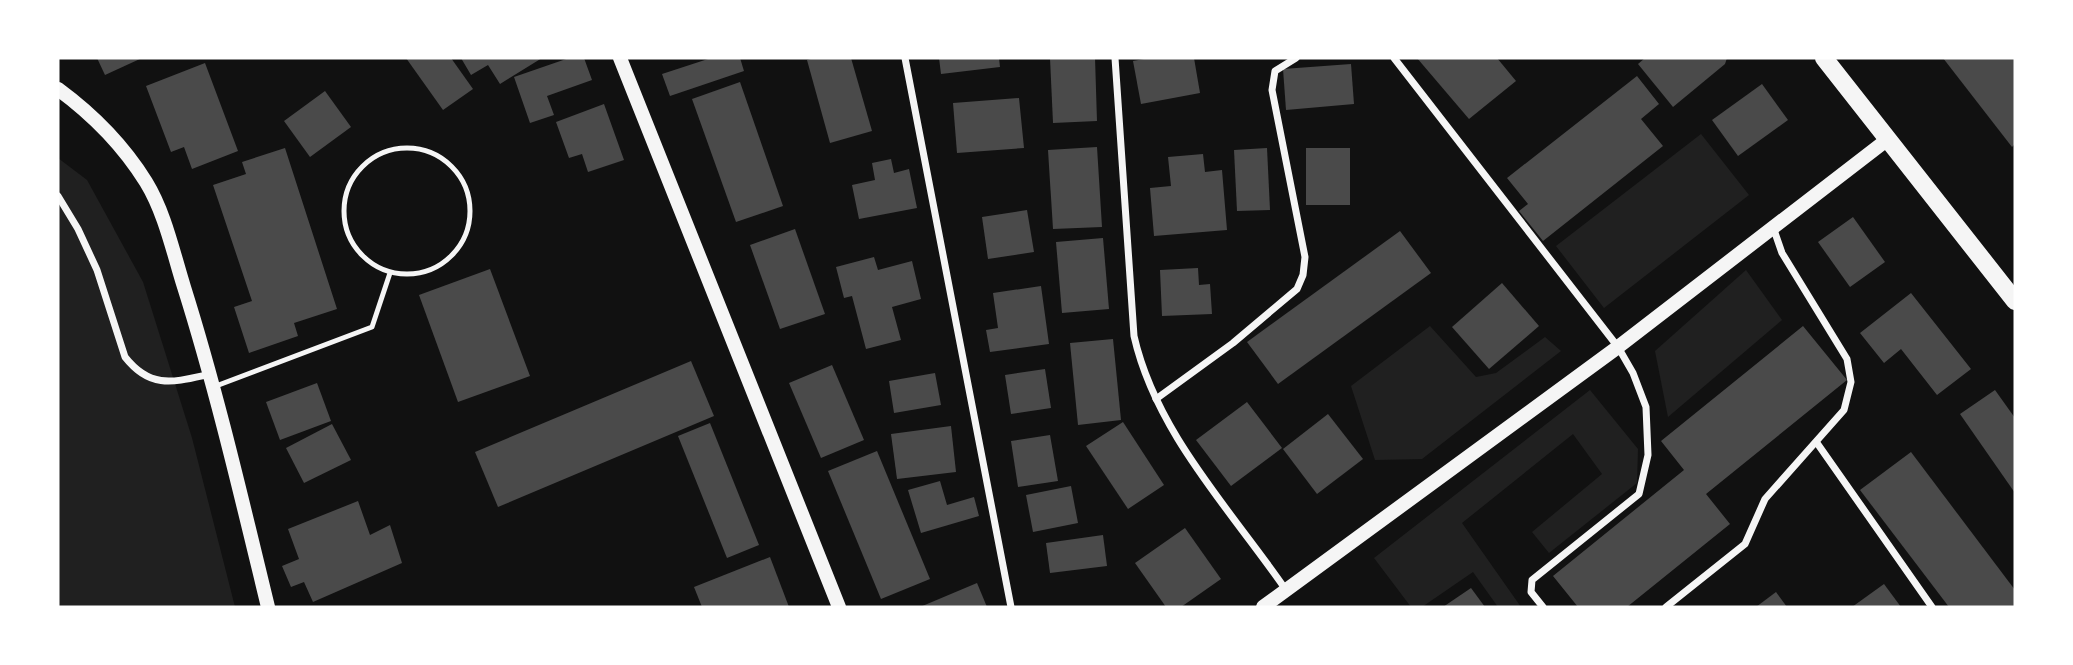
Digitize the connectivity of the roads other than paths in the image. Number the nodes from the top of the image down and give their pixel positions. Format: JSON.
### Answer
{"nodes":[{"id":1,"x":620,"y":58,"type":"edge"},
{"id":2,"x":905,"y":58,"type":"edge"},
{"id":3,"x":1115,"y":58,"type":"edge"},
{"id":4,"x":1296,"y":58,"type":"edge"},
{"id":5,"x":1394,"y":58,"type":"edge"},
{"id":6,"x":1824,"y":58,"type":"edge"},
{"id":7,"x":58,"y":89,"type":"edge"},
{"id":8,"x":1888,"y":139,"type":"junction"},
{"id":9,"x":58,"y":196,"type":"edge"},
{"id":10,"x":1773,"y":228,"type":"junction"},
{"id":11,"x":390,"y":273,"type":"junction"},
{"id":12,"x":2015,"y":301,"type":"edge"},
{"id":13,"x":1618,"y":347,"type":"junction"},
{"id":14,"x":212,"y":380,"type":"junction"},
{"id":15,"x":1156,"y":399,"type":"junction"},
{"id":16,"x":1818,"y":443,"type":"junction"},
{"id":17,"x":1286,"y":590,"type":"junction"},
{"id":18,"x":268,"y":607,"type":"edge"},
{"id":19,"x":839,"y":607,"type":"edge"},
{"id":20,"x":1012,"y":607,"type":"edge"},
{"id":21,"x":1263,"y":607,"type":"edge"},
{"id":22,"x":1543,"y":607,"type":"edge"},
{"id":23,"x":1666,"y":607,"type":"edge"},
{"id":24,"x":1932,"y":607,"type":"edge"}],
"edges":[{"from":1,"to":19,"type":"main road"},
{"from":2,"to":20,"type":"street"},
{"from":3,"to":15,"type":"street"},
{"from":4,"to":15,"type":"street"},
{"from":5,"to":13,"type":"street"},
{"from":6,"to":8,"type":"main road"},
{"from":7,"to":14,"type":"main road"},
{"from":8,"to":10,"type":"main road"},
{"from":8,"to":12,"type":"main road"},
{"from":9,"to":14,"type":"street"},
{"from":10,"to":13,"type":"main road"},
{"from":10,"to":16,"type":"street"},
{"from":11,"to":11,"type":"lane"},
{"from":11,"to":14,"type":"lane"},
{"from":13,"to":17,"type":"main road"},
{"from":13,"to":22,"type":"street"},
{"from":14,"to":18,"type":"main road"},
{"from":15,"to":17,"type":"street"},
{"from":16,"to":23,"type":"street"},
{"from":16,"to":24,"type":"street"},
{"from":17,"to":21,"type":"main road"}]}
